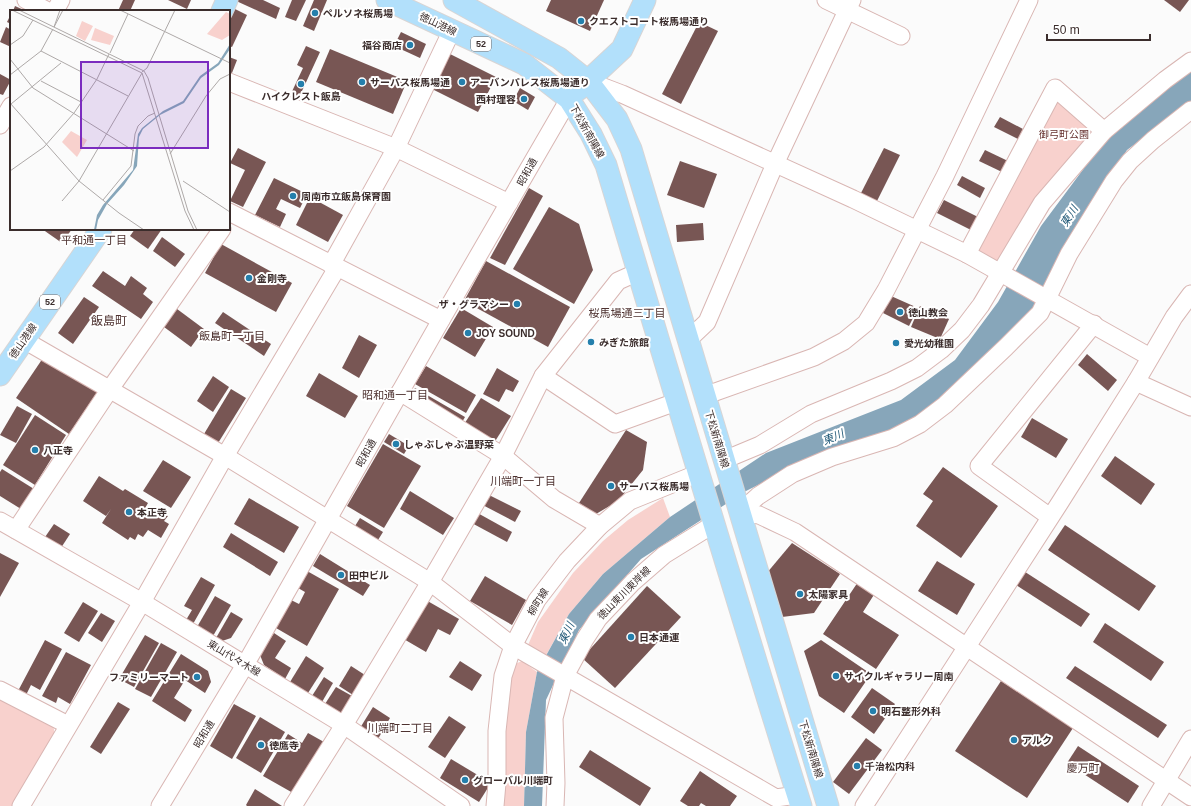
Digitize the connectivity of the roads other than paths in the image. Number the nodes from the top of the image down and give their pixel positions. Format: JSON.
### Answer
{"nodes":[{"id":1,"x":26,"y":0,"type":"edge"},
{"id":2,"x":61,"y":0,"type":"edge"},
{"id":3,"x":228,"y":0,"type":"edge"},
{"id":4,"x":387,"y":0,"type":"edge"},
{"id":5,"x":645,"y":0,"type":"edge"},
{"id":6,"x":826,"y":0,"type":"edge"},
{"id":7,"x":1029,"y":0,"type":"edge"},
{"id":8,"x":464,"y":2,"type":"edge"},
{"id":9,"x":849,"y":5,"type":"edge"},
{"id":10,"x":46,"y":10,"type":"edge"},
{"id":11,"x":56,"y":10,"type":"edge"},
{"id":12,"x":223,"y":10,"type":"edge"},
{"id":13,"x":452,"y":30,"type":"junction"},
{"id":14,"x":901,"y":36,"type":"dead end"},
{"id":15,"x":1191,"y":61,"type":"edge"},
{"id":16,"x":588,"y":81,"type":"junction"},
{"id":17,"x":230,"y":82,"type":"edge"},
{"id":18,"x":0,"y":99,"type":"edge"},
{"id":19,"x":569,"y":99,"type":"junction"},
{"id":20,"x":10,"y":104,"type":"edge"},
{"id":21,"x":10,"y":107,"type":"edge"},
{"id":22,"x":1191,"y":110,"type":"edge"},
{"id":23,"x":0,"y":125,"type":"edge"},
{"id":24,"x":1104,"y":131,"type":"junction"},
{"id":25,"x":396,"y":148,"type":"junction"},
{"id":26,"x":775,"y":164,"type":"junction"},
{"id":27,"x":510,"y":203,"type":"junction"},
{"id":28,"x":230,"y":215,"type":"edge"},
{"id":29,"x":100,"y":230,"type":"edge"},
{"id":30,"x":221,"y":230,"type":"edge"},
{"id":31,"x":916,"y":230,"type":"junction"},
{"id":32,"x":967,"y":254,"type":"junction"},
{"id":33,"x":334,"y":266,"type":"junction"},
{"id":34,"x":1000,"y":271,"type":"junction"},
{"id":35,"x":638,"y":272,"type":"junction"},
{"id":36,"x":1191,"y":294,"type":"edge"},
{"id":37,"x":1048,"y":298,"type":"junction"},
{"id":38,"x":1191,"y":316,"type":"edge"},
{"id":39,"x":1174,"y":317,"type":"junction"},
{"id":40,"x":441,"y":320,"type":"junction"},
{"id":41,"x":1094,"y":324,"type":"junction"},
{"id":42,"x":24,"y":340,"type":"junction"},
{"id":43,"x":688,"y":340,"type":"junction"},
{"id":44,"x":1150,"y":357,"type":"junction"},
{"id":45,"x":0,"y":375,"type":"edge"},
{"id":46,"x":543,"y":376,"type":"junction"},
{"id":47,"x":1136,"y":382,"type":"junction"},
{"id":48,"x":110,"y":389,"type":"junction"},
{"id":49,"x":400,"y":392,"type":"junction"},
{"id":50,"x":704,"y":396,"type":"junction"},
{"id":51,"x":676,"y":402,"type":"junction"},
{"id":52,"x":1191,"y":407,"type":"edge"},
{"id":53,"x":225,"y":456,"type":"junction"},
{"id":54,"x":503,"y":456,"type":"junction"},
{"id":55,"x":724,"y":460,"type":"junction"},
{"id":56,"x":699,"y":473,"type":"junction"},
{"id":57,"x":740,"y":512,"type":"junction"},
{"id":58,"x":1050,"y":517,"type":"junction"},
{"id":59,"x":328,"y":520,"type":"junction"},
{"id":60,"x":0,"y":521,"type":"edge"},
{"id":61,"x":714,"y":524,"type":"junction"},
{"id":62,"x":600,"y":526,"type":"junction"},
{"id":63,"x":16,"y":530,"type":"junction"},
{"id":64,"x":430,"y":582,"type":"junction"},
{"id":65,"x":142,"y":602,"type":"junction"},
{"id":66,"x":513,"y":646,"type":"junction"},
{"id":67,"x":966,"y":647,"type":"junction"},
{"id":68,"x":245,"y":665,"type":"junction"},
{"id":69,"x":565,"y":676,"type":"junction"},
{"id":70,"x":0,"y":690,"type":"edge"},
{"id":71,"x":68,"y":725,"type":"junction"},
{"id":72,"x":344,"y":725,"type":"junction"},
{"id":73,"x":1191,"y":739,"type":"edge"},
{"id":74,"x":1166,"y":781,"type":"junction"},
{"id":75,"x":1191,"y":797,"type":"edge"},
{"id":76,"x":799,"y":801,"type":"edge"},
{"id":77,"x":27,"y":803,"type":"edge"},
{"id":78,"x":160,"y":806,"type":"edge"},
{"id":79,"x":292,"y":806,"type":"edge"},
{"id":80,"x":461,"y":806,"type":"edge"},
{"id":81,"x":496,"y":806,"type":"edge"},
{"id":82,"x":555,"y":806,"type":"edge"},
{"id":83,"x":828,"y":806,"type":"edge"},
{"id":84,"x":864,"y":806,"type":"edge"},
{"id":85,"x":1151,"y":806,"type":"edge"}],
"edges":[{"from":1,"to":10,"type":"street"},
{"from":2,"to":11,"type":"street"},
{"from":3,"to":12,"type":"main road"},
{"from":4,"to":13,"type":"main road","name":"徳山港線","number":"52"},
{"from":5,"to":16,"type":"main road"},
{"from":6,"to":9,"type":"street"},
{"from":7,"to":31,"type":"street"},
{"from":8,"to":16,"type":"main road"},
{"from":9,"to":14,"type":"street"},
{"from":9,"to":26,"type":"street"},
{"from":13,"to":19,"type":"main road","name":"徳山港線","number":"52"},
{"from":13,"to":25,"type":"street"},
{"from":15,"to":24,"type":"street"},
{"from":16,"to":19,"type":"main road"},
{"from":16,"to":26,"type":"street"},
{"from":16,"to":43,"type":"main road","name":"下松新南陽線"},
{"from":17,"to":25,"type":"street"},
{"from":18,"to":20,"type":"street"},
{"from":19,"to":27,"type":"street","name":"昭和通"},
{"from":19,"to":35,"type":"main road","name":"下松新南陽線"},
{"from":21,"to":23,"type":"street"},
{"from":22,"to":37,"type":"street"},
{"from":24,"to":32,"type":"street"},
{"from":24,"to":34,"type":"street"},
{"from":25,"to":27,"type":"street"},
{"from":25,"to":33,"type":"street"},
{"from":26,"to":31,"type":"street"},
{"from":26,"to":43,"type":"street"},
{"from":27,"to":40,"type":"street","name":"昭和通"},
{"from":28,"to":33,"type":"street"},
{"from":29,"to":42,"type":"main road","name":"徳山港線","number":"52"},
{"from":30,"to":48,"type":"street"},
{"from":31,"to":32,"type":"street"},
{"from":31,"to":50,"type":"street"},
{"from":32,"to":34,"type":"street"},
{"from":33,"to":40,"type":"street"},
{"from":33,"to":53,"type":"street"},
{"from":34,"to":37,"type":"street"},
{"from":34,"to":55,"type":"street"},
{"from":35,"to":46,"type":"street"},
{"from":35,"to":51,"type":"main road","name":"下松新南陽線"},
{"from":36,"to":39,"type":"street"},
{"from":37,"to":41,"type":"street"},
{"from":37,"to":57,"type":"street"},
{"from":38,"to":39,"type":"street"},
{"from":39,"to":44,"type":"street"},
{"from":40,"to":49,"type":"street","name":"昭和通"},
{"from":41,"to":44,"type":"street"},
{"from":41,"to":58,"type":"street"},
{"from":42,"to":45,"type":"main road","name":"徳山港線","number":"52"},
{"from":42,"to":48,"type":"street"},
{"from":43,"to":50,"type":"main road","name":"下松新南陽線"},
{"from":44,"to":47,"type":"street"},
{"from":46,"to":51,"type":"street"},
{"from":46,"to":54,"type":"street"},
{"from":47,"to":52,"type":"street"},
{"from":47,"to":58,"type":"street"},
{"from":48,"to":53,"type":"street"},
{"from":48,"to":63,"type":"street"},
{"from":49,"to":54,"type":"street"},
{"from":49,"to":59,"type":"street","name":"昭和通"},
{"from":50,"to":55,"type":"main road","name":"下松新南陽線"},
{"from":51,"to":56,"type":"main road","name":"下松新南陽線"},
{"from":53,"to":59,"type":"street"},
{"from":53,"to":65,"type":"street"},
{"from":54,"to":62,"type":"street"},
{"from":54,"to":64,"type":"street"},
{"from":55,"to":57,"type":"main road","name":"下松新南陽線"},
{"from":56,"to":61,"type":"main road","name":"下松新南陽線"},
{"from":56,"to":62,"type":"street","name":"柳町線"},
{"from":57,"to":67,"type":"street"},
{"from":57,"to":83,"type":"main road","name":"下松新南陽線"},
{"from":58,"to":67,"type":"street"},
{"from":59,"to":64,"type":"street"},
{"from":59,"to":68,"type":"street","name":"昭和通"},
{"from":60,"to":63,"type":"street","name":"東山代々木線"},
{"from":61,"to":69,"type":"street","name":"徳山東川東岸線"},
{"from":61,"to":76,"type":"main road","name":"下松新南陽線"},
{"from":62,"to":66,"type":"street","name":"柳町線"},
{"from":63,"to":65,"type":"street","name":"東山代々木線"},
{"from":64,"to":66,"type":"street"},
{"from":64,"to":72,"type":"street"},
{"from":65,"to":68,"type":"street","name":"東山代々木線"},
{"from":65,"to":71,"type":"street"},
{"from":66,"to":69,"type":"street"},
{"from":66,"to":81,"type":"street","name":"柳町線"},
{"from":67,"to":74,"type":"street"},
{"from":67,"to":84,"type":"street"},
{"from":68,"to":72,"type":"street","name":"東山代々木線"},
{"from":68,"to":78,"type":"street","name":"昭和通"},
{"from":69,"to":76,"type":"street"},
{"from":69,"to":82,"type":"street","name":"徳山東川東岸線"},
{"from":70,"to":71,"type":"street"},
{"from":71,"to":77,"type":"street"},
{"from":72,"to":79,"type":"street"},
{"from":72,"to":80,"type":"street","name":"東山代々木線"},
{"from":73,"to":74,"type":"street"},
{"from":74,"to":75,"type":"street"},
{"from":74,"to":85,"type":"street"}]}
